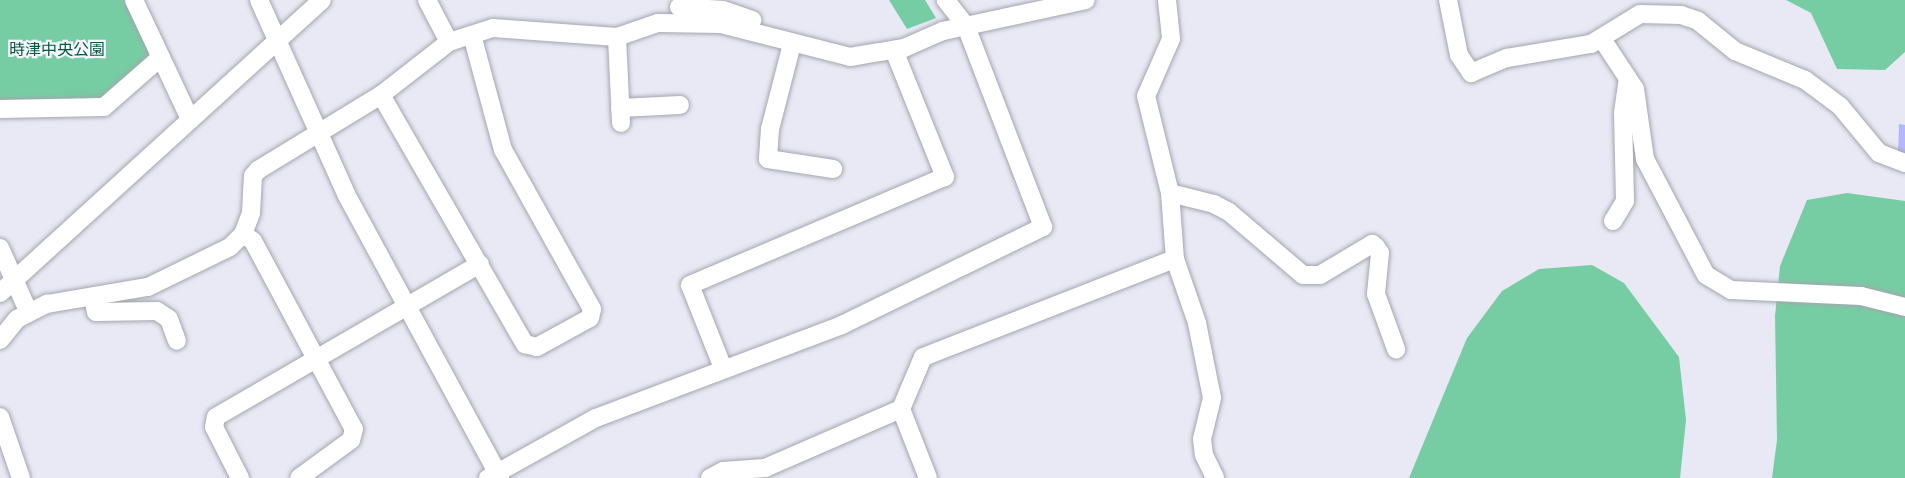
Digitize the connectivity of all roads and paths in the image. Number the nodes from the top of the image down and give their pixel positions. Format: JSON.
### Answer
{"nodes":[{"id":1,"x":134,"y":0,"type":"edge"},
{"id":2,"x":259,"y":0,"type":"edge"},
{"id":3,"x":322,"y":0,"type":"edge"},
{"id":4,"x":428,"y":0,"type":"edge"},
{"id":5,"x":946,"y":0,"type":"edge"},
{"id":6,"x":1086,"y":0,"type":"edge"},
{"id":7,"x":1167,"y":0,"type":"edge"},
{"id":8,"x":1448,"y":0,"type":"edge"},
{"id":9,"x":679,"y":7,"type":"dead end"},
{"id":10,"x":966,"y":26,"type":"junction"},
{"id":11,"x":472,"y":35,"type":"junction"},
{"id":12,"x":617,"y":37,"type":"junction"},
{"id":13,"x":1602,"y":39,"type":"junction"},
{"id":14,"x":449,"y":42,"type":"junction"},
{"id":15,"x":785,"y":42,"type":"junction"},
{"id":16,"x":276,"y":44,"type":"junction"},
{"id":17,"x":894,"y":50,"type":"junction"},
{"id":18,"x":160,"y":58,"type":"junction"},
{"id":19,"x":1628,"y":78,"type":"junction"},
{"id":20,"x":381,"y":95,"type":"junction"},
{"id":21,"x":680,"y":105,"type":"dead end"},
{"id":22,"x":0,"y":110,"type":"edge"},
{"id":23,"x":190,"y":119,"type":"junction"},
{"id":24,"x":317,"y":132,"type":"junction"},
{"id":25,"x":1905,"y":163,"type":"edge"},
{"id":26,"x":833,"y":170,"type":"dead end"},
{"id":27,"x":1170,"y":193,"type":"junction"},
{"id":28,"x":1613,"y":221,"type":"dead end"},
{"id":29,"x":243,"y":234,"type":"junction"},
{"id":30,"x":0,"y":248,"type":"edge"},
{"id":31,"x":1175,"y":259,"type":"junction"},
{"id":32,"x":480,"y":264,"type":"junction"},
{"id":33,"x":15,"y":282,"type":"junction"},
{"id":34,"x":0,"y":293,"type":"edge"},
{"id":35,"x":93,"y":298,"type":"junction"},
{"id":36,"x":408,"y":305,"type":"junction"},
{"id":37,"x":1905,"y":307,"type":"edge"},
{"id":38,"x":28,"y":311,"type":"junction"},
{"id":39,"x":0,"y":340,"type":"edge"},
{"id":40,"x":177,"y":341,"type":"dead end"},
{"id":41,"x":1396,"y":349,"type":"dead end"},
{"id":42,"x":317,"y":360,"type":"junction"},
{"id":43,"x":723,"y":368,"type":"junction"},
{"id":44,"x":901,"y":409,"type":"junction"},
{"id":45,"x":0,"y":417,"type":"edge"},
{"id":46,"x":767,"y":473,"type":"edge"},
{"id":47,"x":495,"y":476,"type":"edge"},
{"id":48,"x":21,"y":478,"type":"edge"},
{"id":49,"x":240,"y":478,"type":"edge"},
{"id":50,"x":299,"y":478,"type":"edge"},
{"id":51,"x":710,"y":478,"type":"edge"},
{"id":52,"x":928,"y":478,"type":"edge"},
{"id":53,"x":1215,"y":478,"type":"edge"}],
"edges":[{"from":1,"to":18,"type":"street"},
{"from":2,"to":16,"type":"street"},
{"from":3,"to":16,"type":"street"},
{"from":4,"to":14,"type":"street"},
{"from":5,"to":10,"type":"street"},
{"from":6,"to":10,"type":"street"},
{"from":7,"to":27,"type":"street"},
{"from":8,"to":13,"type":"street"},
{"from":9,"to":15,"type":"street"},
{"from":10,"to":17,"type":"street"},
{"from":10,"to":43,"type":"street"},
{"from":11,"to":12,"type":"street"},
{"from":11,"to":14,"type":"street"},
{"from":11,"to":32,"type":"street"},
{"from":12,"to":15,"type":"street"},
{"from":12,"to":21,"type":"street"},
{"from":13,"to":19,"type":"street"},
{"from":13,"to":25,"type":"street"},
{"from":14,"to":20,"type":"street"},
{"from":15,"to":17,"type":"street"},
{"from":15,"to":26,"type":"street"},
{"from":16,"to":23,"type":"street"},
{"from":16,"to":24,"type":"street"},
{"from":17,"to":43,"type":"street"},
{"from":18,"to":22,"type":"street"},
{"from":18,"to":23,"type":"street"},
{"from":19,"to":28,"type":"street"},
{"from":19,"to":37,"type":"street"},
{"from":20,"to":24,"type":"street"},
{"from":20,"to":32,"type":"street"},
{"from":23,"to":33,"type":"street"},
{"from":24,"to":29,"type":"street"},
{"from":24,"to":36,"type":"street"},
{"from":27,"to":31,"type":"street"},
{"from":27,"to":41,"type":"street"},
{"from":29,"to":35,"type":"street"},
{"from":29,"to":42,"type":"street"},
{"from":30,"to":33,"type":"street"},
{"from":31,"to":44,"type":"street"},
{"from":31,"to":53,"type":"street"},
{"from":32,"to":36,"type":"street"},
{"from":33,"to":34,"type":"street"},
{"from":33,"to":38,"type":"street"},
{"from":35,"to":38,"type":"street"},
{"from":35,"to":40,"type":"street"},
{"from":36,"to":42,"type":"street"},
{"from":36,"to":47,"type":"street"},
{"from":38,"to":39,"type":"street"},
{"from":42,"to":49,"type":"street"},
{"from":42,"to":50,"type":"street"},
{"from":43,"to":47,"type":"street"},
{"from":44,"to":46,"type":"street"},
{"from":44,"to":52,"type":"street"},
{"from":45,"to":48,"type":"street"},
{"from":46,"to":51,"type":"street"}]}
